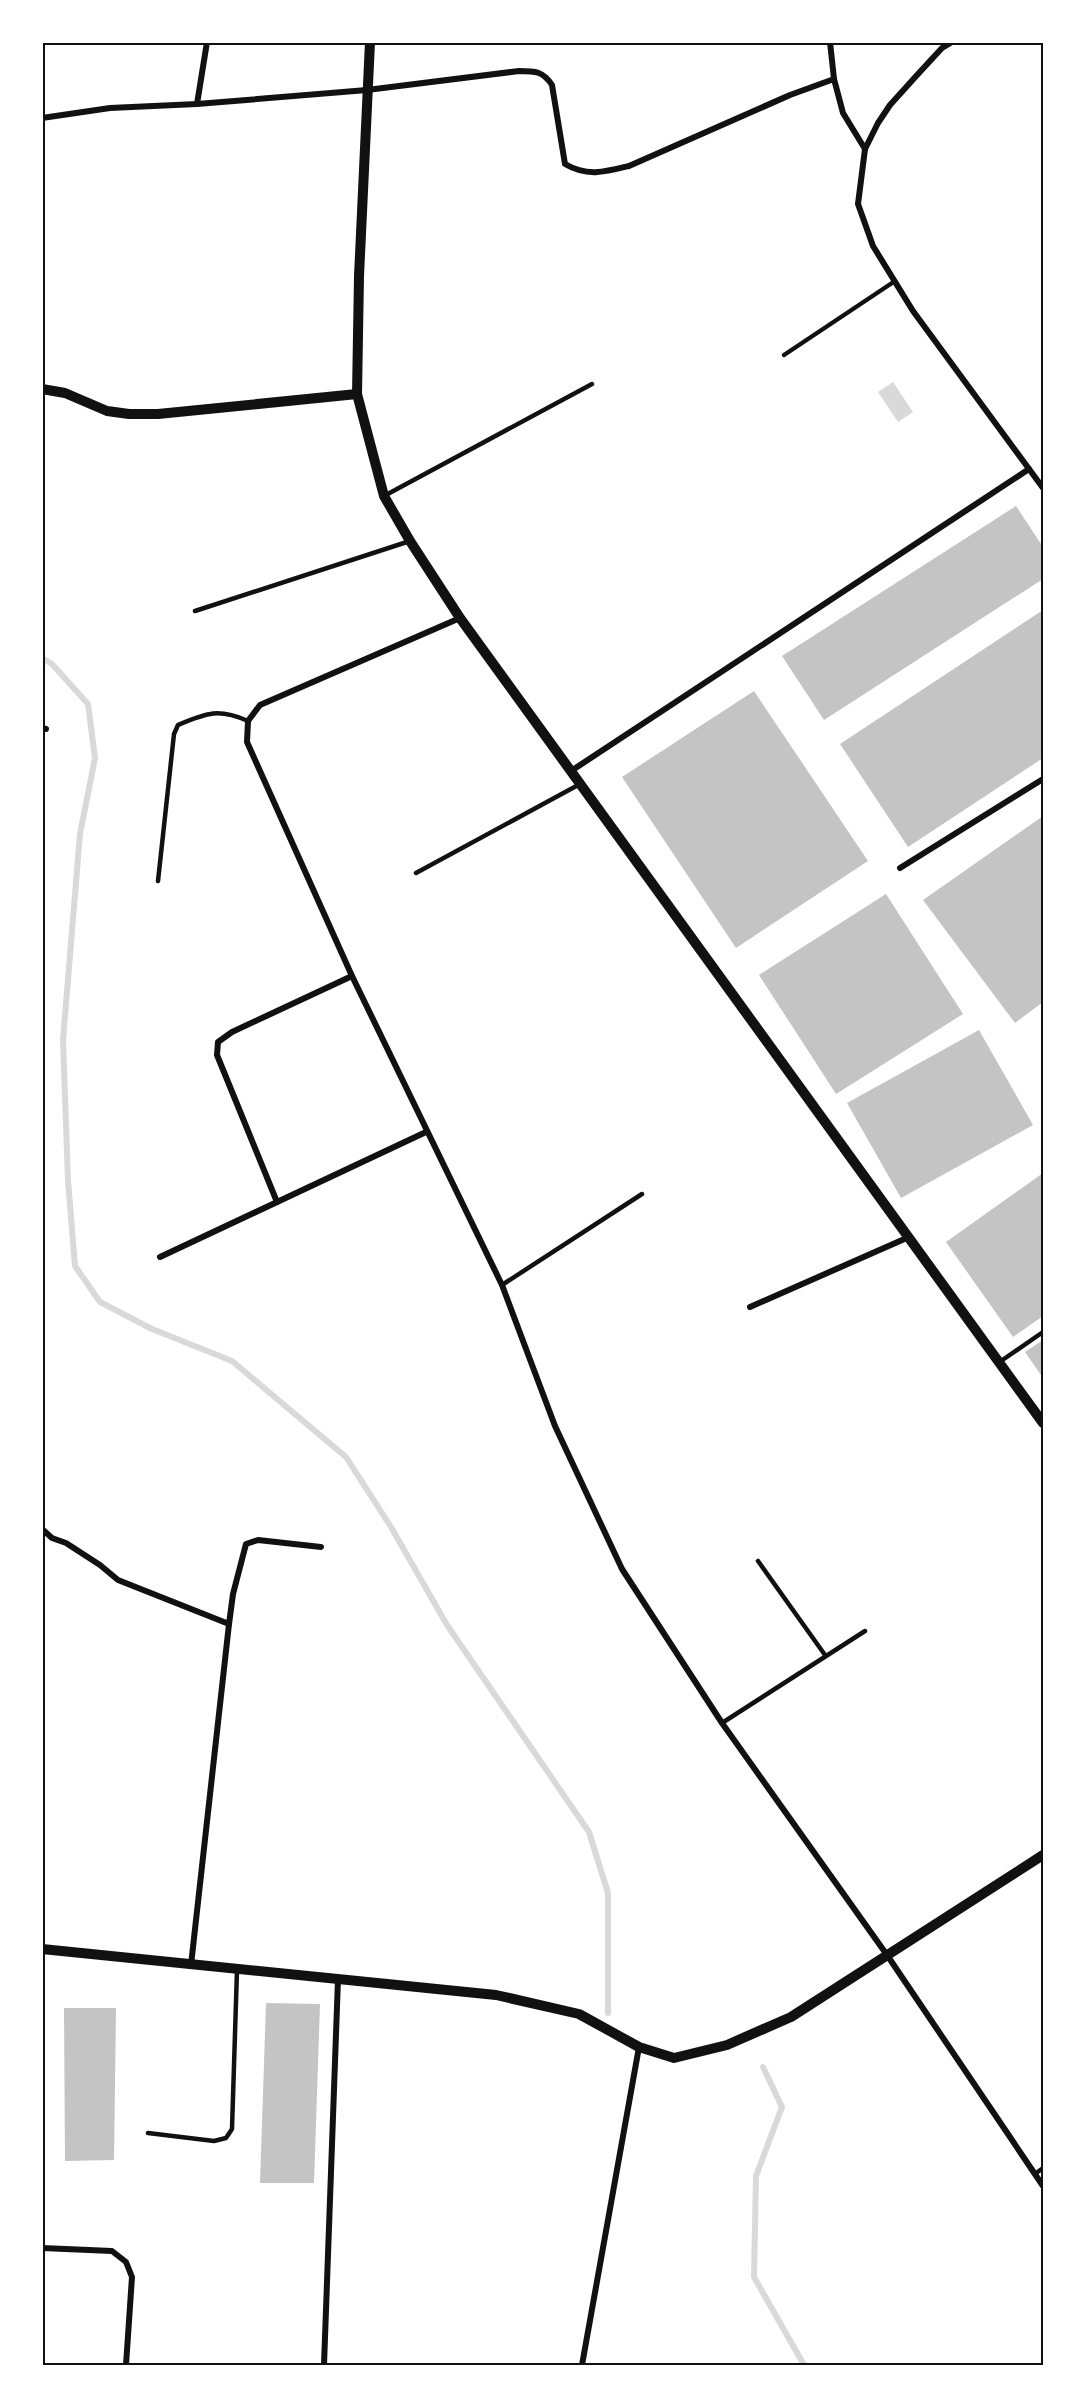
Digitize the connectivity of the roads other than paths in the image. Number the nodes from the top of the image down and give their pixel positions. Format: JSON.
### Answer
{"nodes":[{"id":1,"x":207,"y":42,"type":"edge"},
{"id":2,"x":370,"y":42,"type":"edge"},
{"id":3,"x":830,"y":42,"type":"edge"},
{"id":4,"x":952,"y":42,"type":"edge"},
{"id":5,"x":834,"y":79,"type":"junction"},
{"id":6,"x":367,"y":90,"type":"junction"},
{"id":7,"x":197,"y":104,"type":"junction"},
{"id":8,"x":42,"y":118,"type":"edge"},
{"id":9,"x":865,"y":149,"type":"junction"},
{"id":10,"x":895,"y":281,"type":"junction"},
{"id":11,"x":784,"y":355,"type":"dead end"},
{"id":12,"x":592,"y":384,"type":"dead end"},
{"id":13,"x":42,"y":388,"type":"edge"},
{"id":14,"x":357,"y":394,"type":"junction"},
{"id":15,"x":1029,"y":469,"type":"junction"},
{"id":16,"x":1043,"y":488,"type":"edge"},
{"id":17,"x":384,"y":496,"type":"junction"},
{"id":18,"x":410,"y":542,"type":"junction"},
{"id":19,"x":195,"y":611,"type":"dead end"},
{"id":20,"x":460,"y":618,"type":"junction"},
{"id":21,"x":248,"y":721,"type":"junction"},
{"id":22,"x":571,"y":771,"type":"junction"},
{"id":23,"x":1043,"y":779,"type":"edge"},
{"id":24,"x":580,"y":784,"type":"junction"},
{"id":25,"x":900,"y":868,"type":"dead end"},
{"id":26,"x":416,"y":873,"type":"dead end"},
{"id":27,"x":158,"y":881,"type":"dead end"},
{"id":28,"x":352,"y":976,"type":"junction"},
{"id":29,"x":426,"y":1132,"type":"junction"},
{"id":30,"x":642,"y":1194,"type":"dead end"},
{"id":31,"x":277,"y":1202,"type":"junction"},
{"id":32,"x":909,"y":1237,"type":"junction"},
{"id":33,"x":160,"y":1257,"type":"dead end"},
{"id":34,"x":502,"y":1285,"type":"junction"},
{"id":35,"x":750,"y":1307,"type":"dead end"},
{"id":36,"x":1043,"y":1332,"type":"edge"},
{"id":37,"x":999,"y":1362,"type":"junction"},
{"id":38,"x":1043,"y":1423,"type":"edge"},
{"id":39,"x":42,"y":1529,"type":"edge"},
{"id":40,"x":321,"y":1547,"type":"dead end"},
{"id":41,"x":758,"y":1561,"type":"dead end"},
{"id":42,"x":229,"y":1624,"type":"junction"},
{"id":43,"x":866,"y":1631,"type":"dead end"},
{"id":44,"x":825,"y":1655,"type":"junction"},
{"id":45,"x":723,"y":1723,"type":"junction"},
{"id":46,"x":1043,"y":1855,"type":"edge"},
{"id":47,"x":42,"y":1949,"type":"edge"},
{"id":48,"x":887,"y":1955,"type":"junction"},
{"id":49,"x":190,"y":1966,"type":"junction"},
{"id":50,"x":237,"y":1970,"type":"junction"},
{"id":51,"x":338,"y":1979,"type":"junction"},
{"id":52,"x":639,"y":2047,"type":"junction"},
{"id":53,"x":148,"y":2133,"type":"dead end"},
{"id":54,"x":1043,"y":2168,"type":"edge"},
{"id":55,"x":1035,"y":2174,"type":"junction"},
{"id":56,"x":1043,"y":2186,"type":"edge"},
{"id":57,"x":42,"y":2248,"type":"edge"},
{"id":58,"x":126,"y":2365,"type":"edge"},
{"id":59,"x":324,"y":2365,"type":"edge"},
{"id":60,"x":582,"y":2365,"type":"edge"}],
"edges":[{"from":1,"to":7,"type":"street"},
{"from":2,"to":6,"type":"street"},
{"from":3,"to":5,"type":"street"},
{"from":4,"to":9,"type":"street"},
{"from":5,"to":6,"type":"street"},
{"from":5,"to":9,"type":"street"},
{"from":6,"to":7,"type":"street"},
{"from":6,"to":14,"type":"street"},
{"from":7,"to":8,"type":"street"},
{"from":9,"to":10,"type":"street"},
{"from":10,"to":11,"type":"lane"},
{"from":10,"to":15,"type":"street"},
{"from":12,"to":17,"type":"lane"},
{"from":13,"to":14,"type":"street"},
{"from":14,"to":17,"type":"street"},
{"from":15,"to":16,"type":"street"},
{"from":15,"to":22,"type":"street"},
{"from":17,"to":18,"type":"street"},
{"from":18,"to":19,"type":"lane"},
{"from":18,"to":20,"type":"street"},
{"from":20,"to":21,"type":"street"},
{"from":20,"to":22,"type":"street"},
{"from":21,"to":27,"type":"lane"},
{"from":21,"to":28,"type":"street"},
{"from":22,"to":24,"type":"street"},
{"from":23,"to":25,"type":"street"},
{"from":24,"to":26,"type":"lane"},
{"from":24,"to":32,"type":"street"},
{"from":28,"to":29,"type":"street"},
{"from":28,"to":31,"type":"street"},
{"from":29,"to":31,"type":"street"},
{"from":29,"to":34,"type":"street"},
{"from":30,"to":34,"type":"lane"},
{"from":31,"to":33,"type":"street"},
{"from":32,"to":35,"type":"street"},
{"from":32,"to":37,"type":"street"},
{"from":34,"to":45,"type":"street"},
{"from":36,"to":37,"type":"lane"},
{"from":37,"to":38,"type":"street"},
{"from":39,"to":42,"type":"street"},
{"from":40,"to":42,"type":"street"},
{"from":41,"to":44,"type":"lane"},
{"from":42,"to":49,"type":"street"},
{"from":43,"to":44,"type":"lane"},
{"from":44,"to":45,"type":"lane"},
{"from":45,"to":48,"type":"street"},
{"from":46,"to":48,"type":"street"},
{"from":47,"to":49,"type":"street"},
{"from":48,"to":52,"type":"street"},
{"from":48,"to":55,"type":"street"},
{"from":49,"to":50,"type":"street"},
{"from":50,"to":51,"type":"street"},
{"from":50,"to":53,"type":"lane"},
{"from":51,"to":52,"type":"street"},
{"from":51,"to":59,"type":"street"},
{"from":52,"to":60,"type":"street"},
{"from":54,"to":55,"type":"lane"},
{"from":55,"to":56,"type":"street"},
{"from":57,"to":58,"type":"street"}]}
